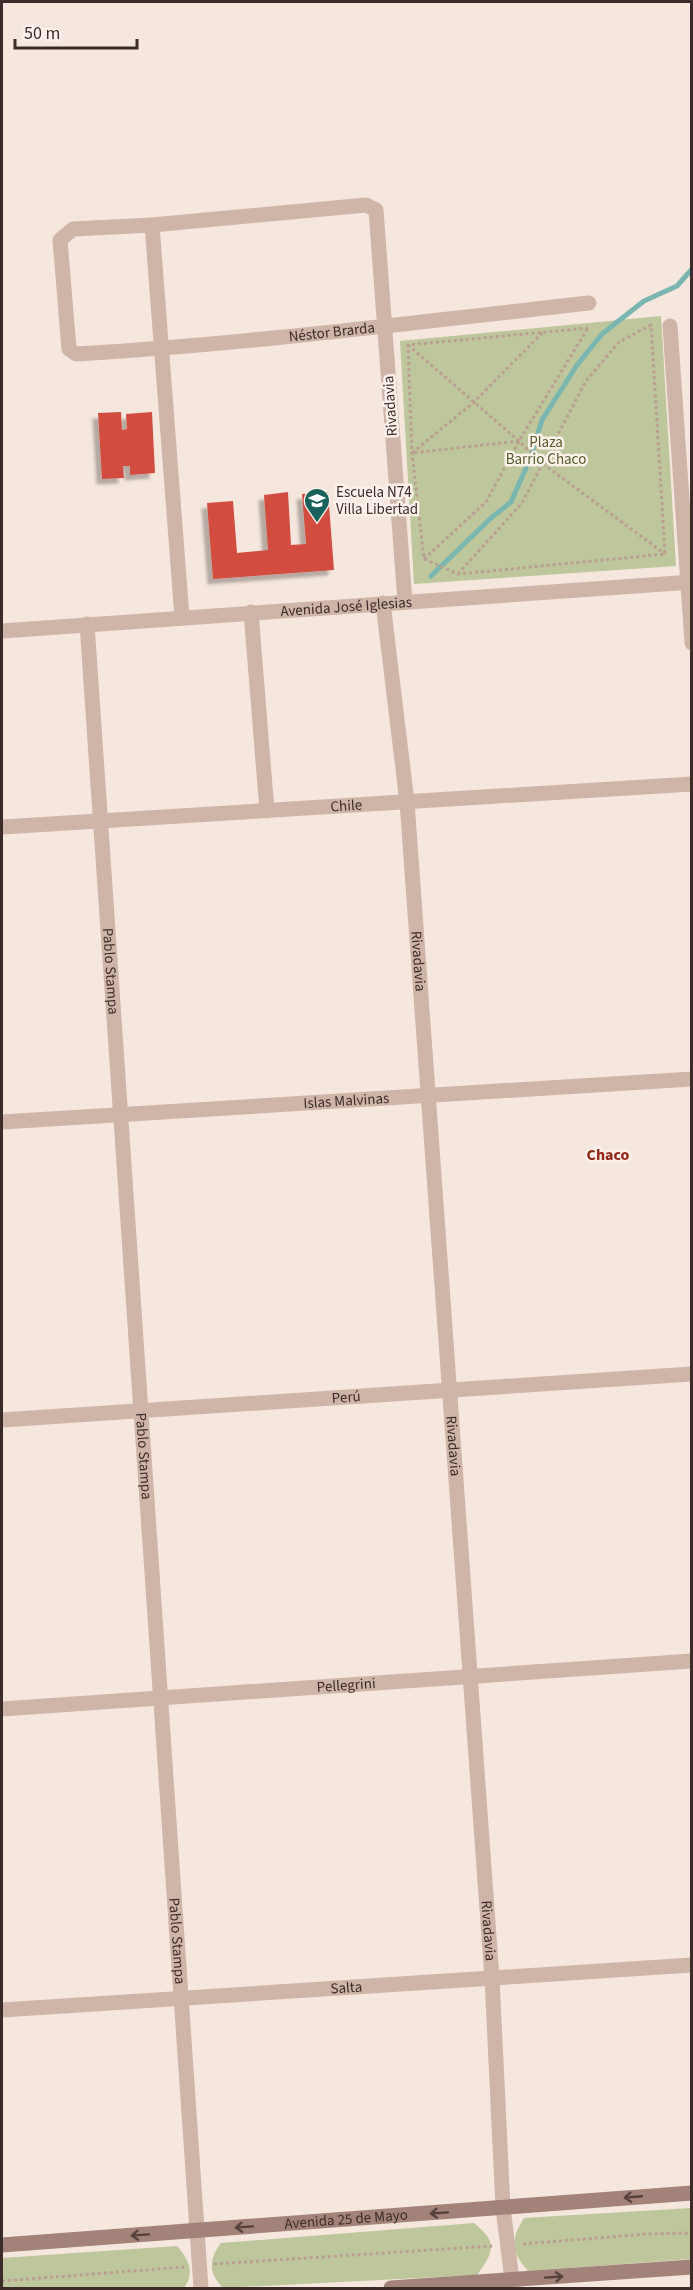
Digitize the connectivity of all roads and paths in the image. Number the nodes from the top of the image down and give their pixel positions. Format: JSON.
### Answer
{"nodes":[{"id":1,"x":152,"y":225,"type":"junction"},
{"id":2,"x":589,"y":303,"type":"dead end"},
{"id":3,"x":383,"y":325,"type":"junction"},
{"id":4,"x":670,"y":326,"type":"dead end"},
{"id":5,"x":543,"y":332,"type":"junction"},
{"id":6,"x":408,"y":345,"type":"junction"},
{"id":7,"x":160,"y":349,"type":"junction"},
{"id":8,"x":474,"y":402,"type":"junction"},
{"id":9,"x":519,"y":441,"type":"junction"},
{"id":10,"x":412,"y":453,"type":"junction"},
{"id":11,"x":542,"y":464,"type":"junction"},
{"id":12,"x":665,"y":554,"type":"junction"},
{"id":13,"x":424,"y":559,"type":"junction"},
{"id":14,"x":458,"y":574,"type":"junction"},
{"id":15,"x":690,"y":583,"type":"edge"},
{"id":16,"x":405,"y":602,"type":"junction"},
{"id":17,"x":383,"y":603,"type":"junction"},
{"id":18,"x":252,"y":612,"type":"junction"},
{"id":19,"x":182,"y":617,"type":"junction"},
{"id":20,"x":87,"y":624,"type":"junction"},
{"id":21,"x":2,"y":631,"type":"edge"},
{"id":22,"x":692,"y":643,"type":"edge"},
{"id":23,"x":692,"y":784,"type":"edge"},
{"id":24,"x":407,"y":802,"type":"junction"},
{"id":25,"x":267,"y":810,"type":"junction"},
{"id":26,"x":100,"y":821,"type":"junction"},
{"id":27,"x":2,"y":827,"type":"edge"},
{"id":28,"x":692,"y":1078,"type":"edge"},
{"id":29,"x":428,"y":1095,"type":"junction"},
{"id":30,"x":120,"y":1114,"type":"junction"},
{"id":31,"x":2,"y":1122,"type":"edge"},
{"id":32,"x":692,"y":1374,"type":"edge"},
{"id":33,"x":450,"y":1390,"type":"junction"},
{"id":34,"x":141,"y":1411,"type":"junction"},
{"id":35,"x":2,"y":1420,"type":"edge"},
{"id":36,"x":692,"y":1661,"type":"edge"},
{"id":37,"x":470,"y":1676,"type":"junction"},
{"id":38,"x":161,"y":1698,"type":"junction"},
{"id":39,"x":2,"y":1709,"type":"edge"},
{"id":40,"x":692,"y":1965,"type":"edge"},
{"id":41,"x":492,"y":1978,"type":"junction"},
{"id":42,"x":182,"y":1998,"type":"junction"},
{"id":43,"x":2,"y":2010,"type":"edge"},
{"id":44,"x":692,"y":2193,"type":"edge"},
{"id":45,"x":503,"y":2208,"type":"junction"},
{"id":46,"x":198,"y":2230,"type":"junction"},
{"id":47,"x":692,"y":2233,"type":"edge"},
{"id":48,"x":2,"y":2245,"type":"edge"},
{"id":49,"x":508,"y":2245,"type":"junction"},
{"id":50,"x":200,"y":2265,"type":"junction"},
{"id":51,"x":692,"y":2267,"type":"edge"},
{"id":52,"x":2,"y":2281,"type":"edge"},
{"id":53,"x":512,"y":2284,"type":"edge"},
{"id":54,"x":201,"y":2289,"type":"edge"},
{"id":55,"x":391,"y":2289,"type":"edge"}],
"edges":[{"from":1,"to":3,"type":"street","name":"Rivadavia"},
{"from":1,"to":7,"type":"street"},
{"from":1,"to":7,"type":"street","name":"Néstor Brarda"},
{"from":2,"to":3,"type":"street","name":"Néstor Brarda"},
{"from":3,"to":7,"type":"street","name":"Néstor Brarda"},
{"from":3,"to":16,"type":"street","name":"Rivadavia"},
{"from":4,"to":15,"type":"street"},
{"from":5,"to":6,"type":"path"},
{"from":5,"to":8,"type":"path"},
{"from":5,"to":9,"type":"path"},
{"from":6,"to":8,"type":"path"},
{"from":6,"to":10,"type":"path"},
{"from":7,"to":19,"type":"street"},
{"from":8,"to":9,"type":"path"},
{"from":8,"to":10,"type":"path"},
{"from":9,"to":10,"type":"path"},
{"from":9,"to":11,"type":"path"},
{"from":9,"to":13,"type":"path"},
{"from":10,"to":13,"type":"path"},
{"from":11,"to":12,"type":"path"},
{"from":11,"to":12,"type":"path"},
{"from":11,"to":14,"type":"path"},
{"from":12,"to":14,"type":"path"},
{"from":13,"to":14,"type":"path"},
{"from":15,"to":16,"type":"street","name":"Avenida José Iglesias"},
{"from":15,"to":22,"type":"street"},
{"from":16,"to":17,"type":"street","name":"Avenida José Iglesias"},
{"from":17,"to":18,"type":"street","name":"Avenida José Iglesias"},
{"from":17,"to":24,"type":"street","name":"Rivadavia"},
{"from":18,"to":19,"type":"street","name":"Avenida José Iglesias"},
{"from":18,"to":25,"type":"street"},
{"from":19,"to":20,"type":"street","name":"Avenida José Iglesias"},
{"from":20,"to":21,"type":"street","name":"Avenida José Iglesias"},
{"from":20,"to":26,"type":"street","name":"Pablo Stampa"},
{"from":23,"to":24,"type":"street","name":"Chile"},
{"from":24,"to":25,"type":"street","name":"Chile"},
{"from":24,"to":29,"type":"street","name":"Rivadavia"},
{"from":25,"to":26,"type":"street","name":"Chile"},
{"from":26,"to":27,"type":"street","name":"Chile"},
{"from":26,"to":30,"type":"street","name":"Pablo Stampa"},
{"from":28,"to":29,"type":"street","name":"Islas Malvinas"},
{"from":29,"to":30,"type":"street","name":"Islas Malvinas"},
{"from":29,"to":33,"type":"street","name":"Rivadavia"},
{"from":30,"to":31,"type":"street","name":"Islas Malvinas"},
{"from":30,"to":34,"type":"street","name":"Pablo Stampa"},
{"from":32,"to":33,"type":"street","name":"Perú"},
{"from":33,"to":34,"type":"street","name":"Perú"},
{"from":33,"to":37,"type":"street","name":"Rivadavia"},
{"from":34,"to":35,"type":"street","name":"Perú"},
{"from":34,"to":38,"type":"street","name":"Pablo Stampa"},
{"from":36,"to":37,"type":"street","name":"Pellegrini"},
{"from":37,"to":38,"type":"street","name":"Pellegrini"},
{"from":37,"to":41,"type":"street","name":"Rivadavia"},
{"from":38,"to":39,"type":"street","name":"Pellegrini"},
{"from":38,"to":42,"type":"street","name":"Pablo Stampa"},
{"from":40,"to":41,"type":"street","name":"Salta"},
{"from":41,"to":42,"type":"street","name":"Salta"},
{"from":41,"to":45,"type":"street","name":"Rivadavia"},
{"from":42,"to":43,"type":"street","name":"Salta"},
{"from":42,"to":46,"type":"street","name":"Pablo Stampa"},
{"from":44,"to":45,"type":"main road","name":"Avenida 25 de Mayo","one_way":true},
{"from":45,"to":46,"type":"main road","name":"Avenida 25 de Mayo","one_way":true},
{"from":45,"to":49,"type":"street","name":"Rivadavia"},
{"from":46,"to":48,"type":"main road","name":"Avenida 25 de Mayo","one_way":true},
{"from":46,"to":50,"type":"street","name":"Pablo Stampa"},
{"from":47,"to":49,"type":"path"},
{"from":49,"to":50,"type":"path"},
{"from":49,"to":53,"type":"street","name":"Rivadavia"},
{"from":50,"to":52,"type":"path"},
{"from":50,"to":54,"type":"street","name":"Pablo Stampa"},
{"from":53,"to":51,"type":"main road","one_way":true},
{"from":53,"to":55,"type":"main road"}]}
